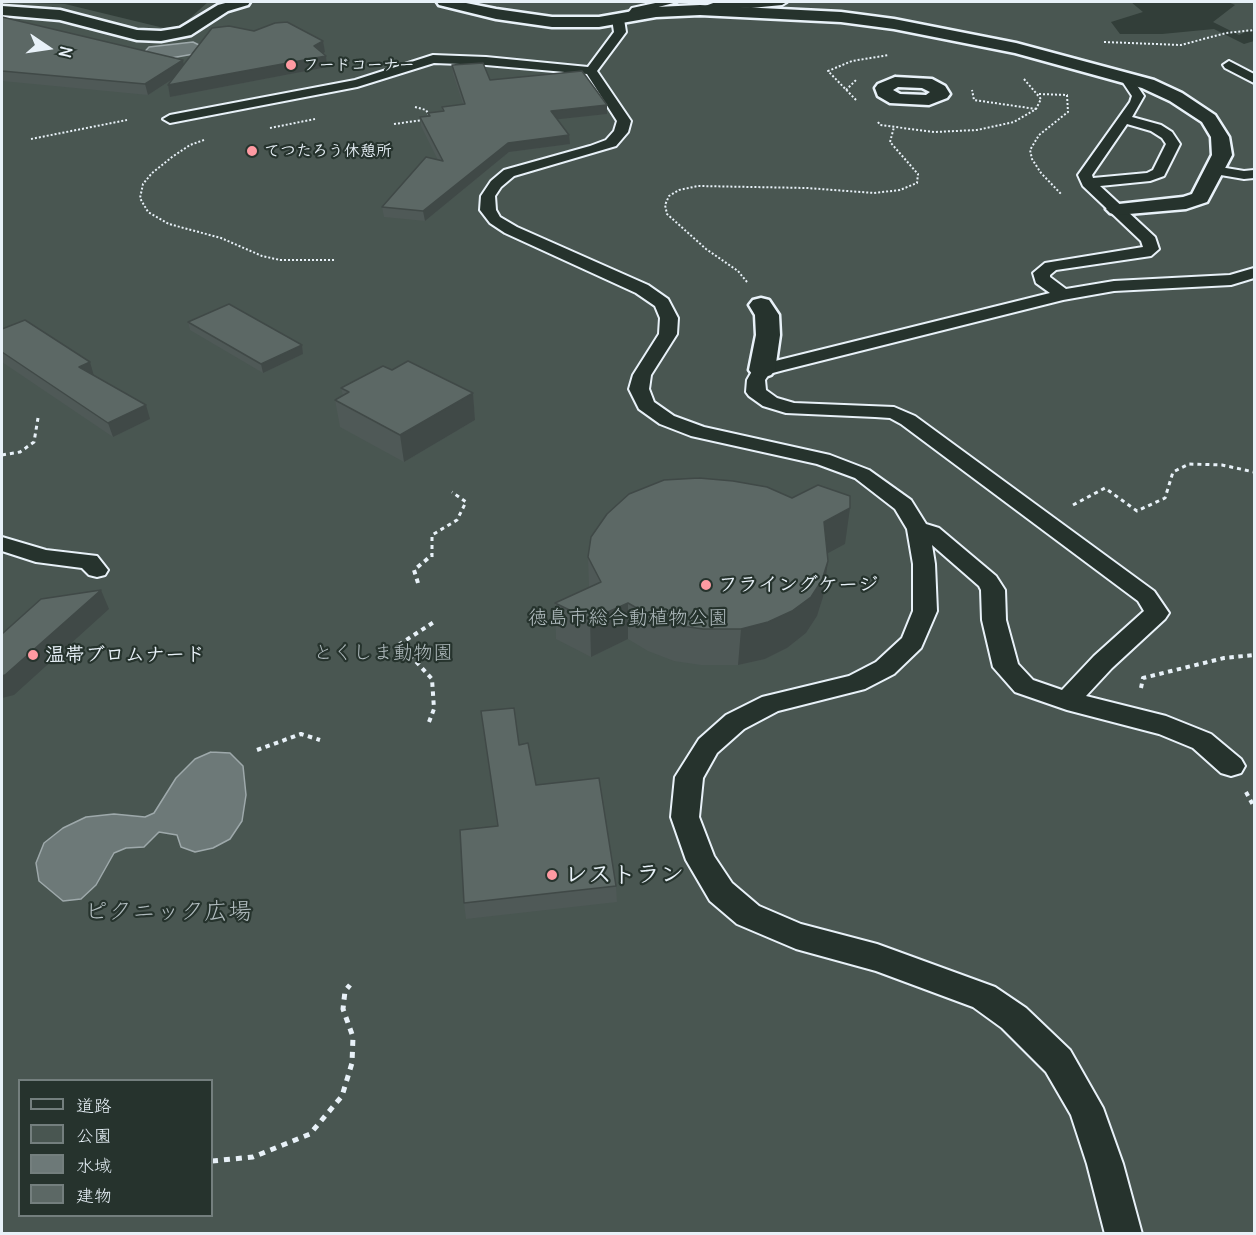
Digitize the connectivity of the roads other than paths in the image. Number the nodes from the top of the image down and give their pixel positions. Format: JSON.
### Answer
{"nodes":[{"id":1,"x":243,"y":2,"type":"edge"},
{"id":2,"x":444,"y":2,"type":"edge"},
{"id":3,"x":516,"y":2,"type":"edge"},
{"id":4,"x":672,"y":2,"type":"edge"},
{"id":5,"x":782,"y":2,"type":"edge"},
{"id":6,"x":2,"y":10,"type":"edge"},
{"id":7,"x":700,"y":10,"type":"junction"},
{"id":8,"x":628,"y":12,"type":"edge"},
{"id":9,"x":523,"y":18,"type":"junction"},
{"id":10,"x":1229,"y":65,"type":"dead end"},
{"id":11,"x":591,"y":71,"type":"junction"},
{"id":12,"x":1126,"y":78,"type":"junction"},
{"id":13,"x":1254,"y":79,"type":"edge"},
{"id":14,"x":286,"y":97,"type":"junction"},
{"id":15,"x":322,"y":110,"type":"road end"},
{"id":16,"x":170,"y":118,"type":"dead end"},
{"id":17,"x":1124,"y":119,"type":"junction"},
{"id":18,"x":1214,"y":170,"type":"junction"},
{"id":19,"x":1254,"y":174,"type":"edge"},
{"id":20,"x":1088,"y":183,"type":"junction"},
{"id":21,"x":1117,"y":208,"type":"junction"},
{"id":22,"x":1254,"y":273,"type":"edge"},
{"id":23,"x":1063,"y":295,"type":"junction"},
{"id":24,"x":761,"y":304,"type":"road end"},
{"id":25,"x":762,"y":370,"type":"junction"},
{"id":26,"x":918,"y":529,"type":"junction"},
{"id":27,"x":2,"y":544,"type":"edge"},
{"id":28,"x":97,"y":570,"type":"dead end"},
{"id":29,"x":1067,"y":701,"type":"junction"},
{"id":30,"x":1231,"y":766,"type":"dead end"},
{"id":31,"x":1124,"y":1233,"type":"edge"}],
"edges":[{"from":1,"to":6,"type":"street"},
{"from":2,"to":9,"type":"street"},
{"from":3,"to":9,"type":"street"},
{"from":4,"to":8,"type":"lane"},
{"from":5,"to":7,"type":"lane"},
{"from":7,"to":8,"type":"street"},
{"from":7,"to":12,"type":"street"},
{"from":8,"to":9,"type":"street"},
{"from":8,"to":11,"type":"lane"},
{"from":10,"to":13,"type":"lane"},
{"from":11,"to":14,"type":"lane"},
{"from":11,"to":26,"type":"lane"},
{"from":12,"to":17,"type":"lane"},
{"from":12,"to":18,"type":"street"},
{"from":14,"to":15,"type":"lane"},
{"from":14,"to":16,"type":"lane"},
{"from":17,"to":20,"type":"lane"},
{"from":17,"to":20,"type":"lane"},
{"from":18,"to":19,"type":"lane"},
{"from":18,"to":21,"type":"street"},
{"from":20,"to":21,"type":"lane"},
{"from":21,"to":23,"type":"lane"},
{"from":22,"to":23,"type":"lane"},
{"from":23,"to":25,"type":"lane"},
{"from":24,"to":25,"type":"street"},
{"from":25,"to":29,"type":"lane"},
{"from":26,"to":29,"type":"lane"},
{"from":26,"to":31,"type":"lane"},
{"from":27,"to":28,"type":"lane"},
{"from":29,"to":30,"type":"lane"}]}
